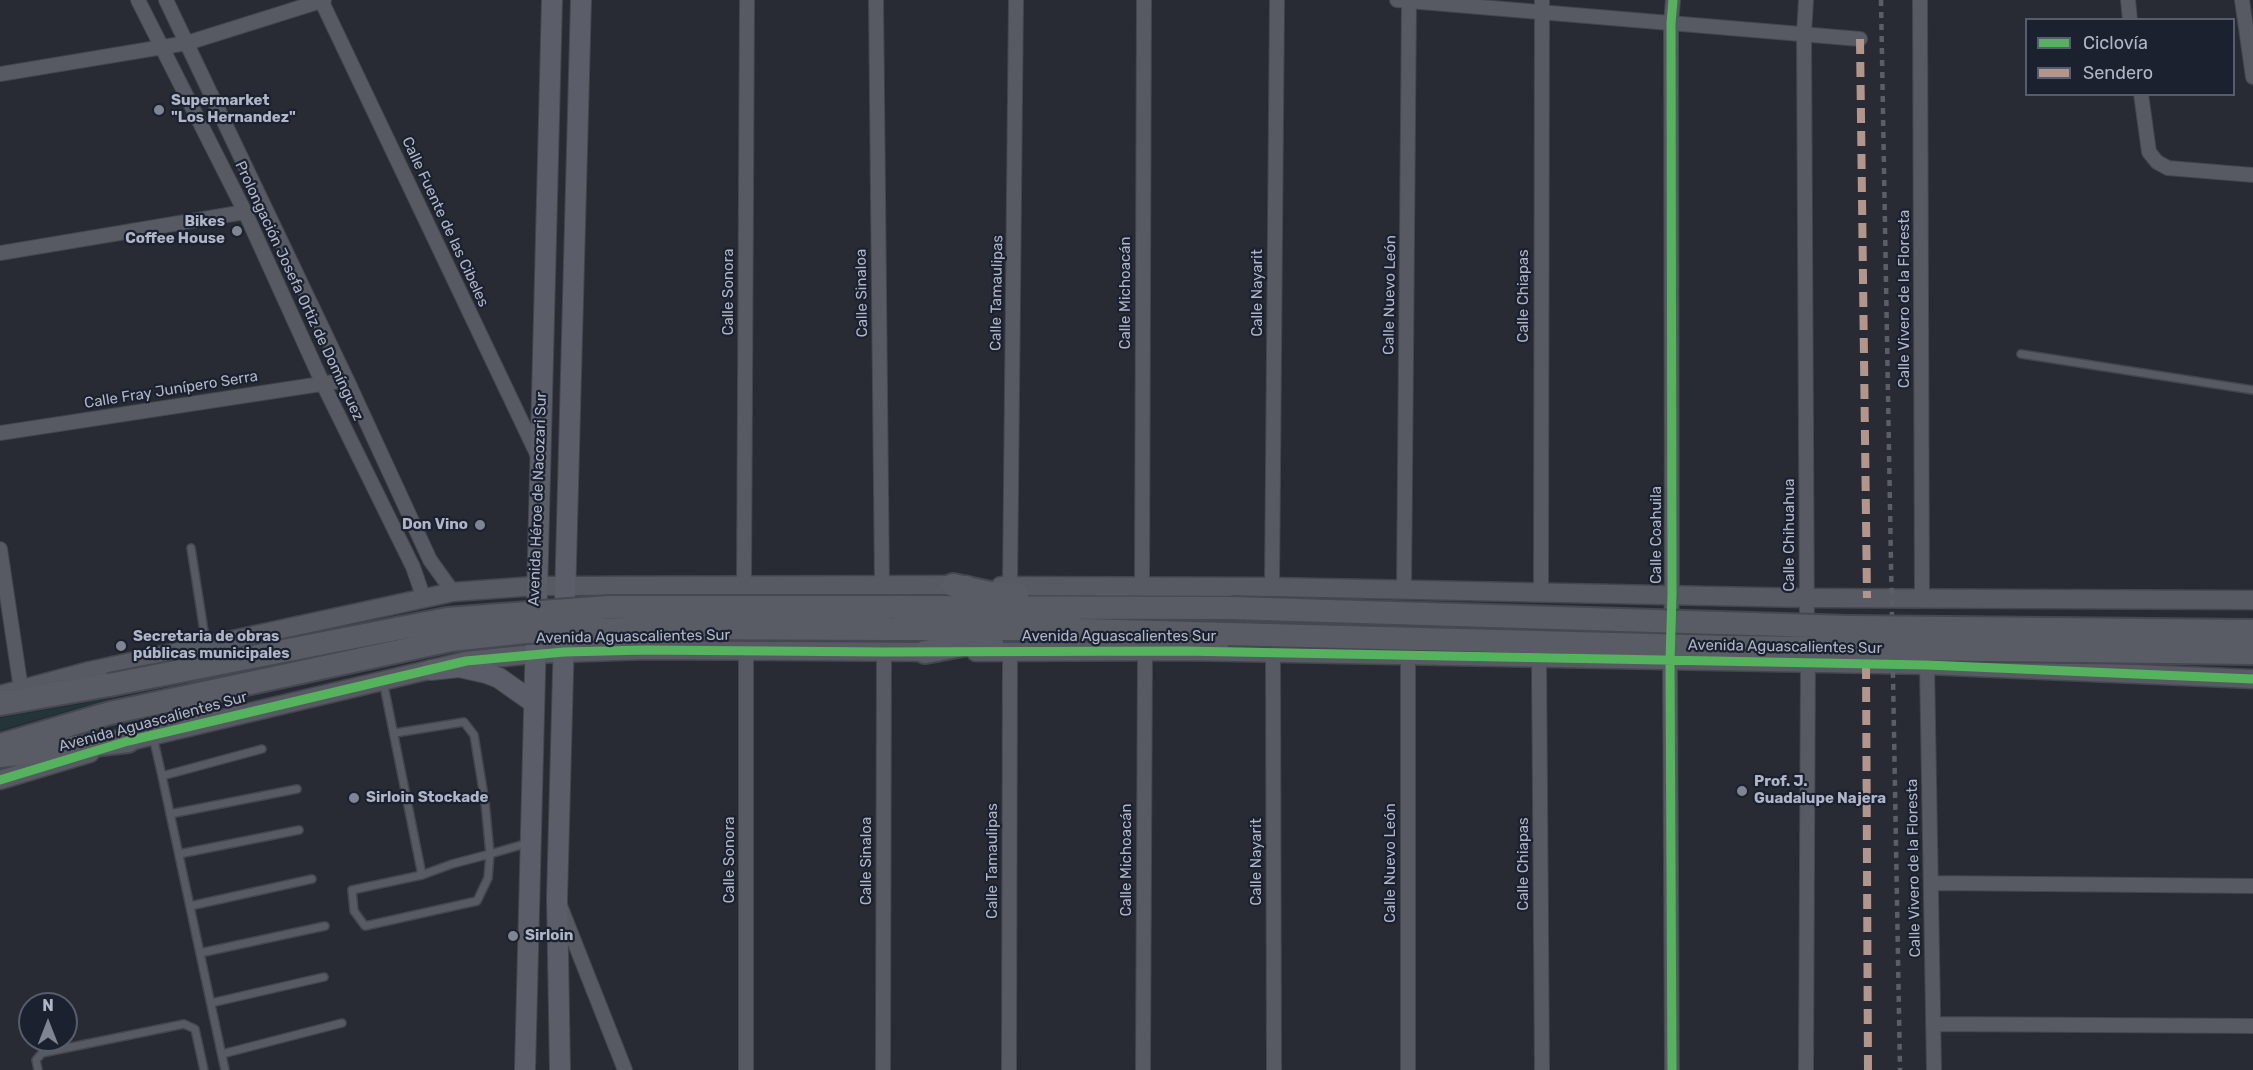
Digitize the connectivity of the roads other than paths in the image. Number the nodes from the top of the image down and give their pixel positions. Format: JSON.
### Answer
{"nodes":[{"id":1,"x":138,"y":0,"type":"edge"},
{"id":2,"x":166,"y":0,"type":"edge"},
{"id":3,"x":322,"y":0,"type":"edge"},
{"id":4,"x":552,"y":0,"type":"edge"},
{"id":5,"x":581,"y":0,"type":"edge"},
{"id":6,"x":747,"y":0,"type":"edge"},
{"id":7,"x":876,"y":0,"type":"edge"},
{"id":8,"x":1016,"y":0,"type":"edge"},
{"id":9,"x":1144,"y":0,"type":"edge"},
{"id":10,"x":1277,"y":0,"type":"edge"},
{"id":11,"x":1405,"y":0,"type":"edge"},
{"id":12,"x":1673,"y":0,"type":"edge"},
{"id":13,"x":1806,"y":0,"type":"edge"},
{"id":14,"x":1920,"y":0,"type":"edge"},
{"id":15,"x":2128,"y":0,"type":"edge"},
{"id":16,"x":2242,"y":0,"type":"edge"},
{"id":17,"x":1541,"y":6,"type":"edge"},
{"id":18,"x":2130,"y":18,"type":"edge"},
{"id":19,"x":1671,"y":23,"type":"junction"},
{"id":20,"x":1804,"y":34,"type":"junction"},
{"id":21,"x":1860,"y":39,"type":"dead end"},
{"id":22,"x":187,"y":43,"type":"junction"},
{"id":23,"x":164,"y":48,"type":"junction"},
{"id":24,"x":0,"y":74,"type":"edge"},
{"id":25,"x":2253,"y":77,"type":"edge"},
{"id":26,"x":2141,"y":96,"type":"edge"},
{"id":27,"x":2253,"y":175,"type":"edge"},
{"id":28,"x":245,"y":212,"type":"junction"},
{"id":29,"x":0,"y":254,"type":"edge"},
{"id":30,"x":2021,"y":354,"type":"dead end"},
{"id":31,"x":348,"y":380,"type":"junction"},
{"id":32,"x":323,"y":384,"type":"junction"},
{"id":33,"x":2253,"y":390,"type":"edge"},
{"id":34,"x":0,"y":433,"type":"edge"},
{"id":35,"x":540,"y":458,"type":"junction"},
{"id":36,"x":191,"y":548,"type":"dead end"},
{"id":37,"x":0,"y":549,"type":"edge"},
{"id":38,"x":744,"y":584,"type":"junction"},
{"id":39,"x":565,"y":585,"type":"junction"},
{"id":40,"x":602,"y":585,"type":"junction"},
{"id":41,"x":882,"y":585,"type":"junction"},
{"id":42,"x":953,"y":585,"type":"junction"},
{"id":43,"x":536,"y":586,"type":"junction"},
{"id":44,"x":1010,"y":586,"type":"junction"},
{"id":45,"x":1142,"y":586,"type":"junction"},
{"id":46,"x":1272,"y":587,"type":"junction"},
{"id":47,"x":1404,"y":590,"type":"junction"},
{"id":48,"x":453,"y":592,"type":"junction"},
{"id":49,"x":1541,"y":592,"type":"junction"},
{"id":50,"x":1672,"y":595,"type":"junction"},
{"id":51,"x":1807,"y":598,"type":"junction"},
{"id":52,"x":1922,"y":598,"type":"junction"},
{"id":53,"x":424,"y":599,"type":"junction"},
{"id":54,"x":2045,"y":599,"type":"junction"},
{"id":55,"x":2253,"y":600,"type":"edge"},
{"id":56,"x":1052,"y":607,"type":"junction"},
{"id":57,"x":892,"y":618,"type":"junction"},
{"id":58,"x":1046,"y":629,"type":"junction"},
{"id":59,"x":2253,"y":631,"type":"edge"},
{"id":60,"x":206,"y":647,"type":"junction"},
{"id":61,"x":746,"y":650,"type":"junction"},
{"id":62,"x":611,"y":651,"type":"junction"},
{"id":63,"x":1010,"y":651,"type":"junction"},
{"id":64,"x":1145,"y":651,"type":"junction"},
{"id":65,"x":564,"y":652,"type":"junction"},
{"id":66,"x":884,"y":652,"type":"junction"},
{"id":67,"x":925,"y":652,"type":"junction"},
{"id":68,"x":2253,"y":653,"type":"edge"},
{"id":69,"x":534,"y":654,"type":"junction"},
{"id":70,"x":1273,"y":654,"type":"junction"},
{"id":71,"x":1408,"y":655,"type":"junction"},
{"id":72,"x":1539,"y":657,"type":"junction"},
{"id":73,"x":1670,"y":660,"type":"junction"},
{"id":74,"x":466,"y":661,"type":"junction"},
{"id":75,"x":1808,"y":663,"type":"junction"},
{"id":76,"x":1927,"y":664,"type":"junction"},
{"id":77,"x":431,"y":670,"type":"junction"},
{"id":78,"x":2045,"y":670,"type":"junction"},
{"id":79,"x":2253,"y":679,"type":"edge"},
{"id":80,"x":383,"y":681,"type":"junction"},
{"id":81,"x":21,"y":689,"type":"junction"},
{"id":82,"x":0,"y":695,"type":"edge"},
{"id":83,"x":533,"y":702,"type":"junction"},
{"id":84,"x":0,"y":704,"type":"edge"},
{"id":85,"x":395,"y":733,"type":"junction"},
{"id":86,"x":152,"y":735,"type":"junction"},
{"id":87,"x":128,"y":741,"type":"junction"},
{"id":88,"x":0,"y":745,"type":"edge"},
{"id":89,"x":262,"y":749,"type":"dead end"},
{"id":90,"x":0,"y":756,"type":"edge"},
{"id":91,"x":162,"y":776,"type":"junction"},
{"id":92,"x":0,"y":780,"type":"edge"},
{"id":93,"x":297,"y":789,"type":"dead end"},
{"id":94,"x":171,"y":814,"type":"junction"},
{"id":95,"x":299,"y":830,"type":"dead end"},
{"id":96,"x":531,"y":842,"type":"junction"},
{"id":97,"x":179,"y":854,"type":"junction"},
{"id":98,"x":490,"y":854,"type":"junction"},
{"id":99,"x":422,"y":875,"type":"junction"},
{"id":100,"x":312,"y":879,"type":"dead end"},
{"id":101,"x":1930,"y":882,"type":"junction"},
{"id":102,"x":2253,"y":886,"type":"edge"},
{"id":103,"x":557,"y":898,"type":"junction"},
{"id":104,"x":190,"y":906,"type":"junction"},
{"id":105,"x":325,"y":926,"type":"dead end"},
{"id":106,"x":200,"y":953,"type":"junction"},
{"id":107,"x":324,"y":977,"type":"dead end"},
{"id":108,"x":211,"y":1003,"type":"junction"},
{"id":109,"x":342,"y":1023,"type":"dead end"},
{"id":110,"x":1934,"y":1024,"type":"junction"},
{"id":111,"x":2253,"y":1026,"type":"edge"},
{"id":112,"x":222,"y":1054,"type":"junction"},
{"id":113,"x":38,"y":1070,"type":"edge"},
{"id":114,"x":204,"y":1070,"type":"edge"},
{"id":115,"x":225,"y":1070,"type":"edge"},
{"id":116,"x":525,"y":1070,"type":"edge"},
{"id":117,"x":560,"y":1070,"type":"edge"},
{"id":118,"x":625,"y":1070,"type":"edge"},
{"id":119,"x":746,"y":1070,"type":"edge"},
{"id":120,"x":883,"y":1070,"type":"edge"},
{"id":121,"x":1009,"y":1070,"type":"edge"},
{"id":122,"x":1143,"y":1070,"type":"edge"},
{"id":123,"x":1274,"y":1070,"type":"edge"},
{"id":124,"x":1408,"y":1070,"type":"edge"},
{"id":125,"x":1542,"y":1070,"type":"edge"},
{"id":126,"x":1672,"y":1070,"type":"edge"},
{"id":127,"x":1806,"y":1070,"type":"edge"},
{"id":128,"x":1935,"y":1070,"type":"edge"}],
"edges":[{"from":1,"to":23,"type":"street","name":"Prolongación Josefa Ortiz de Domínguez"},
{"from":2,"to":22,"type":"street","name":"Prolongación Josefa Ortiz de Domínguez"},
{"from":3,"to":22,"type":"street"},
{"from":3,"to":35,"type":"street","name":"Calle Fuente de las Cibeles"},
{"from":4,"to":35,"type":"main road","name":"Avenida Héroe de Nacozari Sur"},
{"from":5,"to":39,"type":"main road","name":"Avenida Héroe de Nacozari Sur"},
{"from":6,"to":38,"type":"street","name":"Calle Sonora"},
{"from":7,"to":41,"type":"street","name":"Calle Sinaloa"},
{"from":8,"to":44,"type":"street","name":"Calle Tamaulipas"},
{"from":9,"to":45,"type":"street","name":"Calle Michoacán"},
{"from":10,"to":46,"type":"street","name":"Calle Nayarit"},
{"from":11,"to":17,"type":"street"},
{"from":11,"to":47,"type":"street","name":"Calle Nuevo León"},
{"from":12,"to":19,"type":"street","name":"Calle Coahuila"},
{"from":13,"to":20,"type":"street","name":"Calle Chihuahua"},
{"from":14,"to":52,"type":"street","name":"Calle Vivero de la Floresta"},
{"from":15,"to":18,"type":"street"},
{"from":16,"to":25,"type":"street"},
{"from":17,"to":19,"type":"street"},
{"from":17,"to":49,"type":"street","name":"Calle Chiapas"},
{"from":19,"to":20,"type":"street"},
{"from":19,"to":50,"type":"street","name":"Calle Coahuila"},
{"from":20,"to":21,"type":"street"},
{"from":20,"to":51,"type":"street","name":"Calle Chihuahua"},
{"from":22,"to":23,"type":"street"},
{"from":22,"to":31,"type":"street","name":"Prolongación Josefa Ortiz de Domínguez"},
{"from":23,"to":24,"type":"street"},
{"from":23,"to":28,"type":"street","name":"Prolongación Josefa Ortiz de Domínguez"},
{"from":26,"to":27,"type":"street"},
{"from":28,"to":29,"type":"street"},
{"from":28,"to":32,"type":"street","name":"Prolongación Josefa Ortiz de Domínguez"},
{"from":30,"to":33,"type":"lane"},
{"from":31,"to":32,"type":"street","name":"Calle Fray Junípero Serra"},
{"from":31,"to":48,"type":"street","name":"Prolongación Josefa Ortiz de Domínguez"},
{"from":32,"to":34,"type":"street","name":"Calle Fray Junípero Serra"},
{"from":32,"to":53,"type":"street","name":"Prolongación Josefa Ortiz de Domínguez"},
{"from":35,"to":43,"type":"main road","name":"Avenida Héroe de Nacozari Sur"},
{"from":36,"to":60,"type":"lane"},
{"from":37,"to":81,"type":"street"},
{"from":38,"to":40,"type":"street"},
{"from":38,"to":41,"type":"street"},
{"from":39,"to":40,"type":"street"},
{"from":39,"to":43,"type":"street"},
{"from":39,"to":65,"type":"main road","name":"Avenida Héroe de Nacozari Sur"},
{"from":40,"to":62,"type":"street"},
{"from":41,"to":42,"type":"street"},
{"from":42,"to":44,"type":"street"},
{"from":42,"to":56,"type":"main road"},
{"from":43,"to":48,"type":"street"},
{"from":43,"to":69,"type":"main road","name":"Avenida Héroe de Nacozari Sur"},
{"from":44,"to":45,"type":"street"},
{"from":45,"to":46,"type":"street"},
{"from":46,"to":47,"type":"street"},
{"from":47,"to":49,"type":"street"},
{"from":48,"to":53,"type":"street"},
{"from":48,"to":74,"type":"street"},
{"from":49,"to":50,"type":"street"},
{"from":50,"to":51,"type":"street"},
{"from":50,"to":73,"type":"street","name":"Calle Coahuila"},
{"from":51,"to":52,"type":"street"},
{"from":51,"to":75,"type":"street","name":"Calle Chihuahua"},
{"from":52,"to":54,"type":"street"},
{"from":53,"to":60,"type":"street"},
{"from":54,"to":55,"type":"street"},
{"from":54,"to":78,"type":"street"},
{"from":56,"to":57,"type":"main road","name":"Avenida Aguascalientes Sur"},
{"from":56,"to":59,"type":"main road","name":"Avenida Aguascalientes Sur","bridge":true},
{"from":57,"to":58,"type":"main road","name":"Avenida Aguascalientes Sur"},
{"from":57,"to":84,"type":"main road","name":"Avenida Aguascalientes Sur","bridge":true},
{"from":57,"to":88,"type":"main road","name":"Avenida Aguascalientes Sur","bridge":true},
{"from":58,"to":67,"type":"main road"},
{"from":58,"to":68,"type":"main road","name":"Avenida Aguascalientes Sur","bridge":true},
{"from":60,"to":81,"type":"street"},
{"from":61,"to":62,"type":"street","name":"Avenida Aguascalientes Sur"},
{"from":61,"to":66,"type":"street","name":"Avenida Aguascalientes Sur"},
{"from":61,"to":119,"type":"street","name":"Calle Sonora"},
{"from":62,"to":65,"type":"street","name":"Avenida Aguascalientes Sur"},
{"from":63,"to":64,"type":"street","name":"Avenida Aguascalientes Sur"},
{"from":63,"to":67,"type":"street","name":"Avenida Aguascalientes Sur"},
{"from":63,"to":121,"type":"street","name":"Calle Tamaulipas"},
{"from":64,"to":70,"type":"street","name":"Avenida Aguascalientes Sur"},
{"from":64,"to":122,"type":"street","name":"Calle Michoacán"},
{"from":65,"to":69,"type":"street","name":"Avenida Aguascalientes Sur"},
{"from":65,"to":103,"type":"main road","name":"Avenida Héroe de Nacozari Sur"},
{"from":66,"to":67,"type":"street","name":"Avenida Aguascalientes Sur"},
{"from":66,"to":120,"type":"street","name":"Calle Sinaloa"},
{"from":69,"to":74,"type":"street","name":"Avenida Aguascalientes Sur"},
{"from":69,"to":83,"type":"main road","name":"Avenida Héroe de Nacozari Sur"},
{"from":70,"to":71,"type":"street","name":"Avenida Aguascalientes Sur"},
{"from":70,"to":123,"type":"street","name":"Calle Nayarit"},
{"from":71,"to":72,"type":"street","name":"Avenida Aguascalientes Sur"},
{"from":71,"to":124,"type":"street","name":"Calle Nuevo León"},
{"from":72,"to":73,"type":"street","name":"Avenida Aguascalientes Sur"},
{"from":72,"to":125,"type":"street","name":"Calle Chiapas"},
{"from":73,"to":75,"type":"street","name":"Avenida Aguascalientes Sur"},
{"from":73,"to":126,"type":"street","name":"Calle Coahuila"},
{"from":74,"to":77,"type":"street","name":"Avenida Aguascalientes Sur"},
{"from":75,"to":76,"type":"street","name":"Avenida Aguascalientes Sur"},
{"from":75,"to":127,"type":"street","name":"Calle Chihuahua"},
{"from":76,"to":78,"type":"street","name":"Avenida Aguascalientes Sur"},
{"from":76,"to":101,"type":"street","name":"Calle Vivero de la Floresta"},
{"from":77,"to":80,"type":"street","name":"Avenida Aguascalientes Sur"},
{"from":77,"to":83,"type":"main road"},
{"from":78,"to":79,"type":"street","name":"Avenida Aguascalientes Sur"},
{"from":80,"to":85,"type":"lane"},
{"from":80,"to":86,"type":"street","name":"Avenida Aguascalientes Sur"},
{"from":81,"to":82,"type":"street"},
{"from":83,"to":96,"type":"main road","name":"Avenida Héroe de Nacozari Sur"},
{"from":85,"to":98,"type":"lane"},
{"from":85,"to":99,"type":"lane"},
{"from":86,"to":87,"type":"street","name":"Avenida Aguascalientes Sur"},
{"from":86,"to":91,"type":"lane"},
{"from":87,"to":90,"type":"main road"},
{"from":87,"to":92,"type":"street","name":"Avenida Aguascalientes Sur"},
{"from":89,"to":91,"type":"lane"},
{"from":91,"to":94,"type":"lane"},
{"from":93,"to":94,"type":"lane"},
{"from":94,"to":97,"type":"lane"},
{"from":95,"to":97,"type":"lane"},
{"from":96,"to":98,"type":"lane"},
{"from":96,"to":116,"type":"main road","name":"Avenida Héroe de Nacozari Sur"},
{"from":97,"to":104,"type":"lane"},
{"from":98,"to":99,"type":"lane"},
{"from":98,"to":99,"type":"lane"},
{"from":100,"to":104,"type":"lane"},
{"from":101,"to":102,"type":"street"},
{"from":101,"to":110,"type":"street","name":"Calle Vivero de la Floresta"},
{"from":103,"to":117,"type":"main road","name":"Avenida Héroe de Nacozari Sur"},
{"from":103,"to":118,"type":"street"},
{"from":104,"to":106,"type":"lane"},
{"from":105,"to":106,"type":"lane"},
{"from":106,"to":108,"type":"lane"},
{"from":107,"to":108,"type":"lane"},
{"from":108,"to":112,"type":"lane"},
{"from":109,"to":112,"type":"lane"},
{"from":110,"to":111,"type":"street"},
{"from":110,"to":128,"type":"street","name":"Calle Vivero de la Floresta"},
{"from":112,"to":115,"type":"lane"},
{"from":113,"to":114,"type":"lane"}]}
